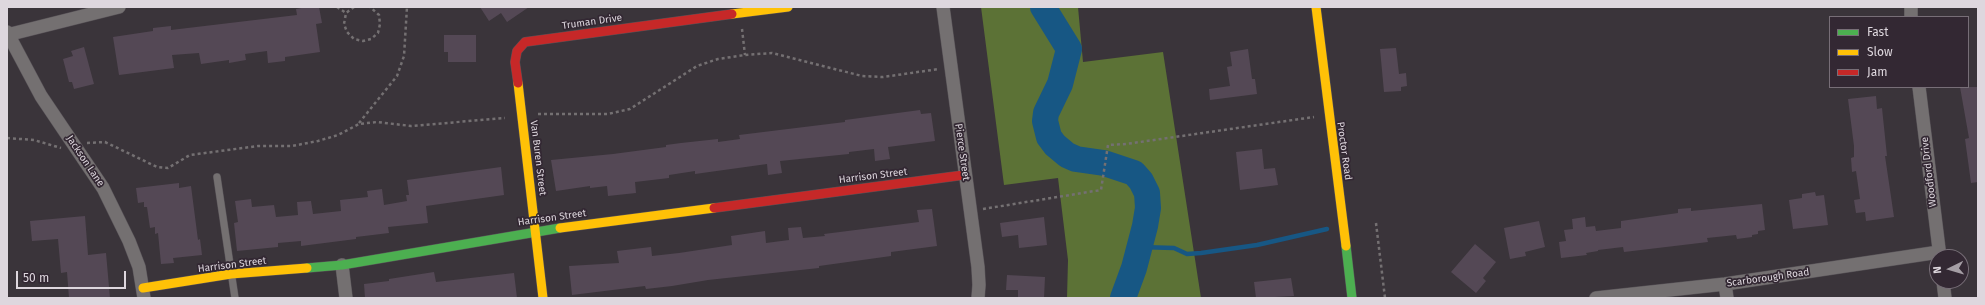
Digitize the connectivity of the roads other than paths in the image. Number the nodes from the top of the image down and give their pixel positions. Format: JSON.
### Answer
{"nodes":[{"id":1,"x":119,"y":7,"type":"edge"},
{"id":2,"x":788,"y":7,"type":"edge"},
{"id":3,"x":943,"y":7,"type":"edge"},
{"id":4,"x":1316,"y":7,"type":"edge"},
{"id":5,"x":7,"y":34,"type":"edge"},
{"id":6,"x":520,"y":46,"type":"joint"},
{"id":7,"x":1919,"y":88,"type":"edge"},
{"id":8,"x":964,"y":176,"type":"junction"},
{"id":9,"x":217,"y":177,"type":"dead end"},
{"id":10,"x":535,"y":231,"type":"junction"},
{"id":11,"x":1939,"y":249,"type":"edge"},
{"id":12,"x":1929,"y":256,"type":"edge"},
{"id":13,"x":342,"y":265,"type":"junction"},
{"id":14,"x":231,"y":274,"type":"junction"},
{"id":15,"x":1725,"y":284,"type":"junction"},
{"id":16,"x":143,"y":293,"type":"edge"},
{"id":17,"x":235,"y":298,"type":"edge"},
{"id":18,"x":346,"y":298,"type":"edge"},
{"id":19,"x":543,"y":298,"type":"edge"},
{"id":20,"x":978,"y":298,"type":"edge"},
{"id":21,"x":1352,"y":298,"type":"edge"},
{"id":22,"x":1596,"y":298,"type":"edge"},
{"id":23,"x":1726,"y":298,"type":"edge"}],
"edges":[{"from":1,"to":5,"type":"street"},
{"from":2,"to":6,"type":"street","name":"Truman Drive"},
{"from":3,"to":8,"type":"street","name":"Pierce Street"},
{"from":4,"to":21,"type":"street","name":"Proctor Road"},
{"from":5,"to":16,"type":"street","name":"Jackson Lane"},
{"from":6,"to":10,"type":"street","name":"Van Buren Street"},
{"from":7,"to":11,"type":"street","name":"Woodford Drive"},
{"from":8,"to":10,"type":"street","name":"Harrison Street"},
{"from":8,"to":20,"type":"street","name":"Pierce Street"},
{"from":9,"to":14,"type":"lane"},
{"from":10,"to":13,"type":"street","name":"Harrison Street"},
{"from":10,"to":19,"type":"street","name":"Van Buren Street"},
{"from":12,"to":15,"type":"street","name":"Scarborough Road"},
{"from":13,"to":14,"type":"street","name":"Harrison Street"},
{"from":13,"to":18,"type":"street"},
{"from":14,"to":16,"type":"street","name":"Harrison Street"},
{"from":14,"to":17,"type":"lane"},
{"from":15,"to":22,"type":"street","name":"Scarborough Road"},
{"from":15,"to":23,"type":"street"}]}
